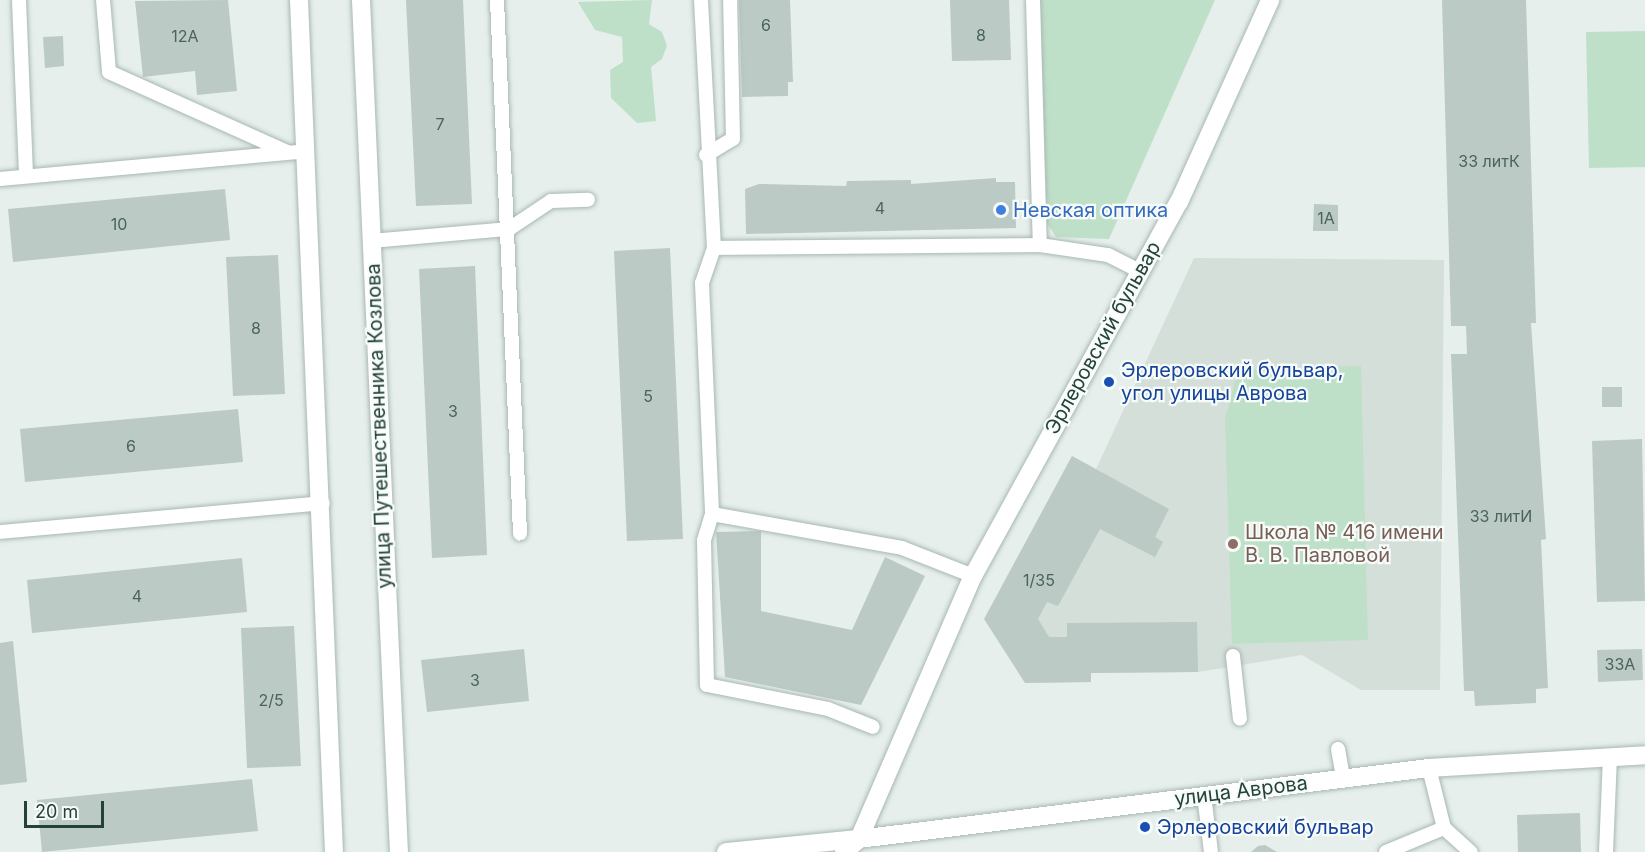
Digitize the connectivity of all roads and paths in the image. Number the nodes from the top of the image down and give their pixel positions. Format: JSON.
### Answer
{"nodes":[{"id":1,"x":19,"y":0,"type":"edge"},
{"id":2,"x":103,"y":0,"type":"edge"},
{"id":3,"x":299,"y":0,"type":"edge"},
{"id":4,"x":361,"y":0,"type":"edge"},
{"id":5,"x":497,"y":0,"type":"edge"},
{"id":6,"x":701,"y":0,"type":"edge"},
{"id":7,"x":730,"y":0,"type":"edge"},
{"id":8,"x":1033,"y":0,"type":"edge"},
{"id":9,"x":1270,"y":0,"type":"edge"},
{"id":10,"x":306,"y":151,"type":"junction"},
{"id":11,"x":287,"y":153,"type":"junction"},
{"id":12,"x":706,"y":155,"type":"junction"},
{"id":13,"x":26,"y":175,"type":"junction"},
{"id":14,"x":0,"y":179,"type":"edge"},
{"id":15,"x":588,"y":200,"type":"dead end"},
{"id":16,"x":509,"y":229,"type":"junction"},
{"id":17,"x":371,"y":242,"type":"junction"},
{"id":18,"x":1040,"y":245,"type":"junction"},
{"id":19,"x":714,"y":248,"type":"junction"},
{"id":20,"x":1140,"y":271,"type":"junction"},
{"id":21,"x":323,"y":503,"type":"junction"},
{"id":22,"x":712,"y":514,"type":"junction"},
{"id":23,"x":0,"y":532,"type":"edge"},
{"id":24,"x":520,"y":534,"type":"dead end"},
{"id":25,"x":973,"y":576,"type":"junction"},
{"id":26,"x":1233,"y":656,"type":"dead end"},
{"id":27,"x":1240,"y":719,"type":"dead end"},
{"id":28,"x":873,"y":727,"type":"dead end"},
{"id":29,"x":1338,"y":749,"type":"dead end"},
{"id":30,"x":1645,"y":754,"type":"edge"},
{"id":31,"x":1611,"y":756,"type":"junction"},
{"id":32,"x":1429,"y":768,"type":"junction"},
{"id":33,"x":1343,"y":778,"type":"junction"},
{"id":34,"x":1204,"y":795,"type":"junction"},
{"id":35,"x":1444,"y":828,"type":"junction"},
{"id":36,"x":859,"y":839,"type":"junction"},
{"id":37,"x":334,"y":852,"type":"edge"},
{"id":38,"x":399,"y":852,"type":"edge"},
{"id":39,"x":726,"y":852,"type":"edge"},
{"id":40,"x":844,"y":852,"type":"edge"},
{"id":41,"x":1211,"y":852,"type":"edge"},
{"id":42,"x":1386,"y":852,"type":"edge"},
{"id":43,"x":1471,"y":852,"type":"edge"},
{"id":44,"x":1606,"y":852,"type":"edge"}],
"edges":[{"from":1,"to":13,"type":"lane"},
{"from":2,"to":11,"type":"lane"},
{"from":3,"to":10,"type":"street"},
{"from":4,"to":17,"type":"street","name":"улица Путешественника Козлова"},
{"from":5,"to":16,"type":"lane"},
{"from":6,"to":12,"type":"lane"},
{"from":7,"to":12,"type":"lane"},
{"from":8,"to":18,"type":"lane"},
{"from":9,"to":20,"type":"street","name":"Эрлеровский бульвар"},
{"from":10,"to":11,"type":"lane"},
{"from":10,"to":21,"type":"street"},
{"from":11,"to":13,"type":"lane"},
{"from":12,"to":19,"type":"lane"},
{"from":13,"to":14,"type":"lane"},
{"from":15,"to":16,"type":"lane"},
{"from":16,"to":17,"type":"lane"},
{"from":16,"to":24,"type":"lane"},
{"from":17,"to":38,"type":"street","name":"улица Путешественника Козлова"},
{"from":18,"to":19,"type":"lane"},
{"from":18,"to":20,"type":"lane"},
{"from":19,"to":22,"type":"lane"},
{"from":20,"to":25,"type":"street","name":"Эрлеровский бульвар"},
{"from":21,"to":23,"type":"lane"},
{"from":21,"to":37,"type":"street"},
{"from":22,"to":25,"type":"lane"},
{"from":22,"to":28,"type":"lane"},
{"from":25,"to":36,"type":"street","name":"Эрлеровский бульвар"},
{"from":26,"to":27,"type":"lane"},
{"from":29,"to":33,"type":"lane"},
{"from":30,"to":31,"type":"street","name":"улица Аврова"},
{"from":31,"to":32,"type":"street","name":"улица Аврова"},
{"from":31,"to":44,"type":"lane"},
{"from":32,"to":33,"type":"street","name":"улица Аврова"},
{"from":32,"to":35,"type":"lane"},
{"from":33,"to":34,"type":"street","name":"улица Аврова"},
{"from":34,"to":36,"type":"street","name":"улица Аврова"},
{"from":34,"to":41,"type":"lane"},
{"from":35,"to":42,"type":"lane"},
{"from":35,"to":43,"type":"lane"},
{"from":36,"to":39,"type":"street","name":"улица Аврова"},
{"from":36,"to":40,"type":"street"}]}
